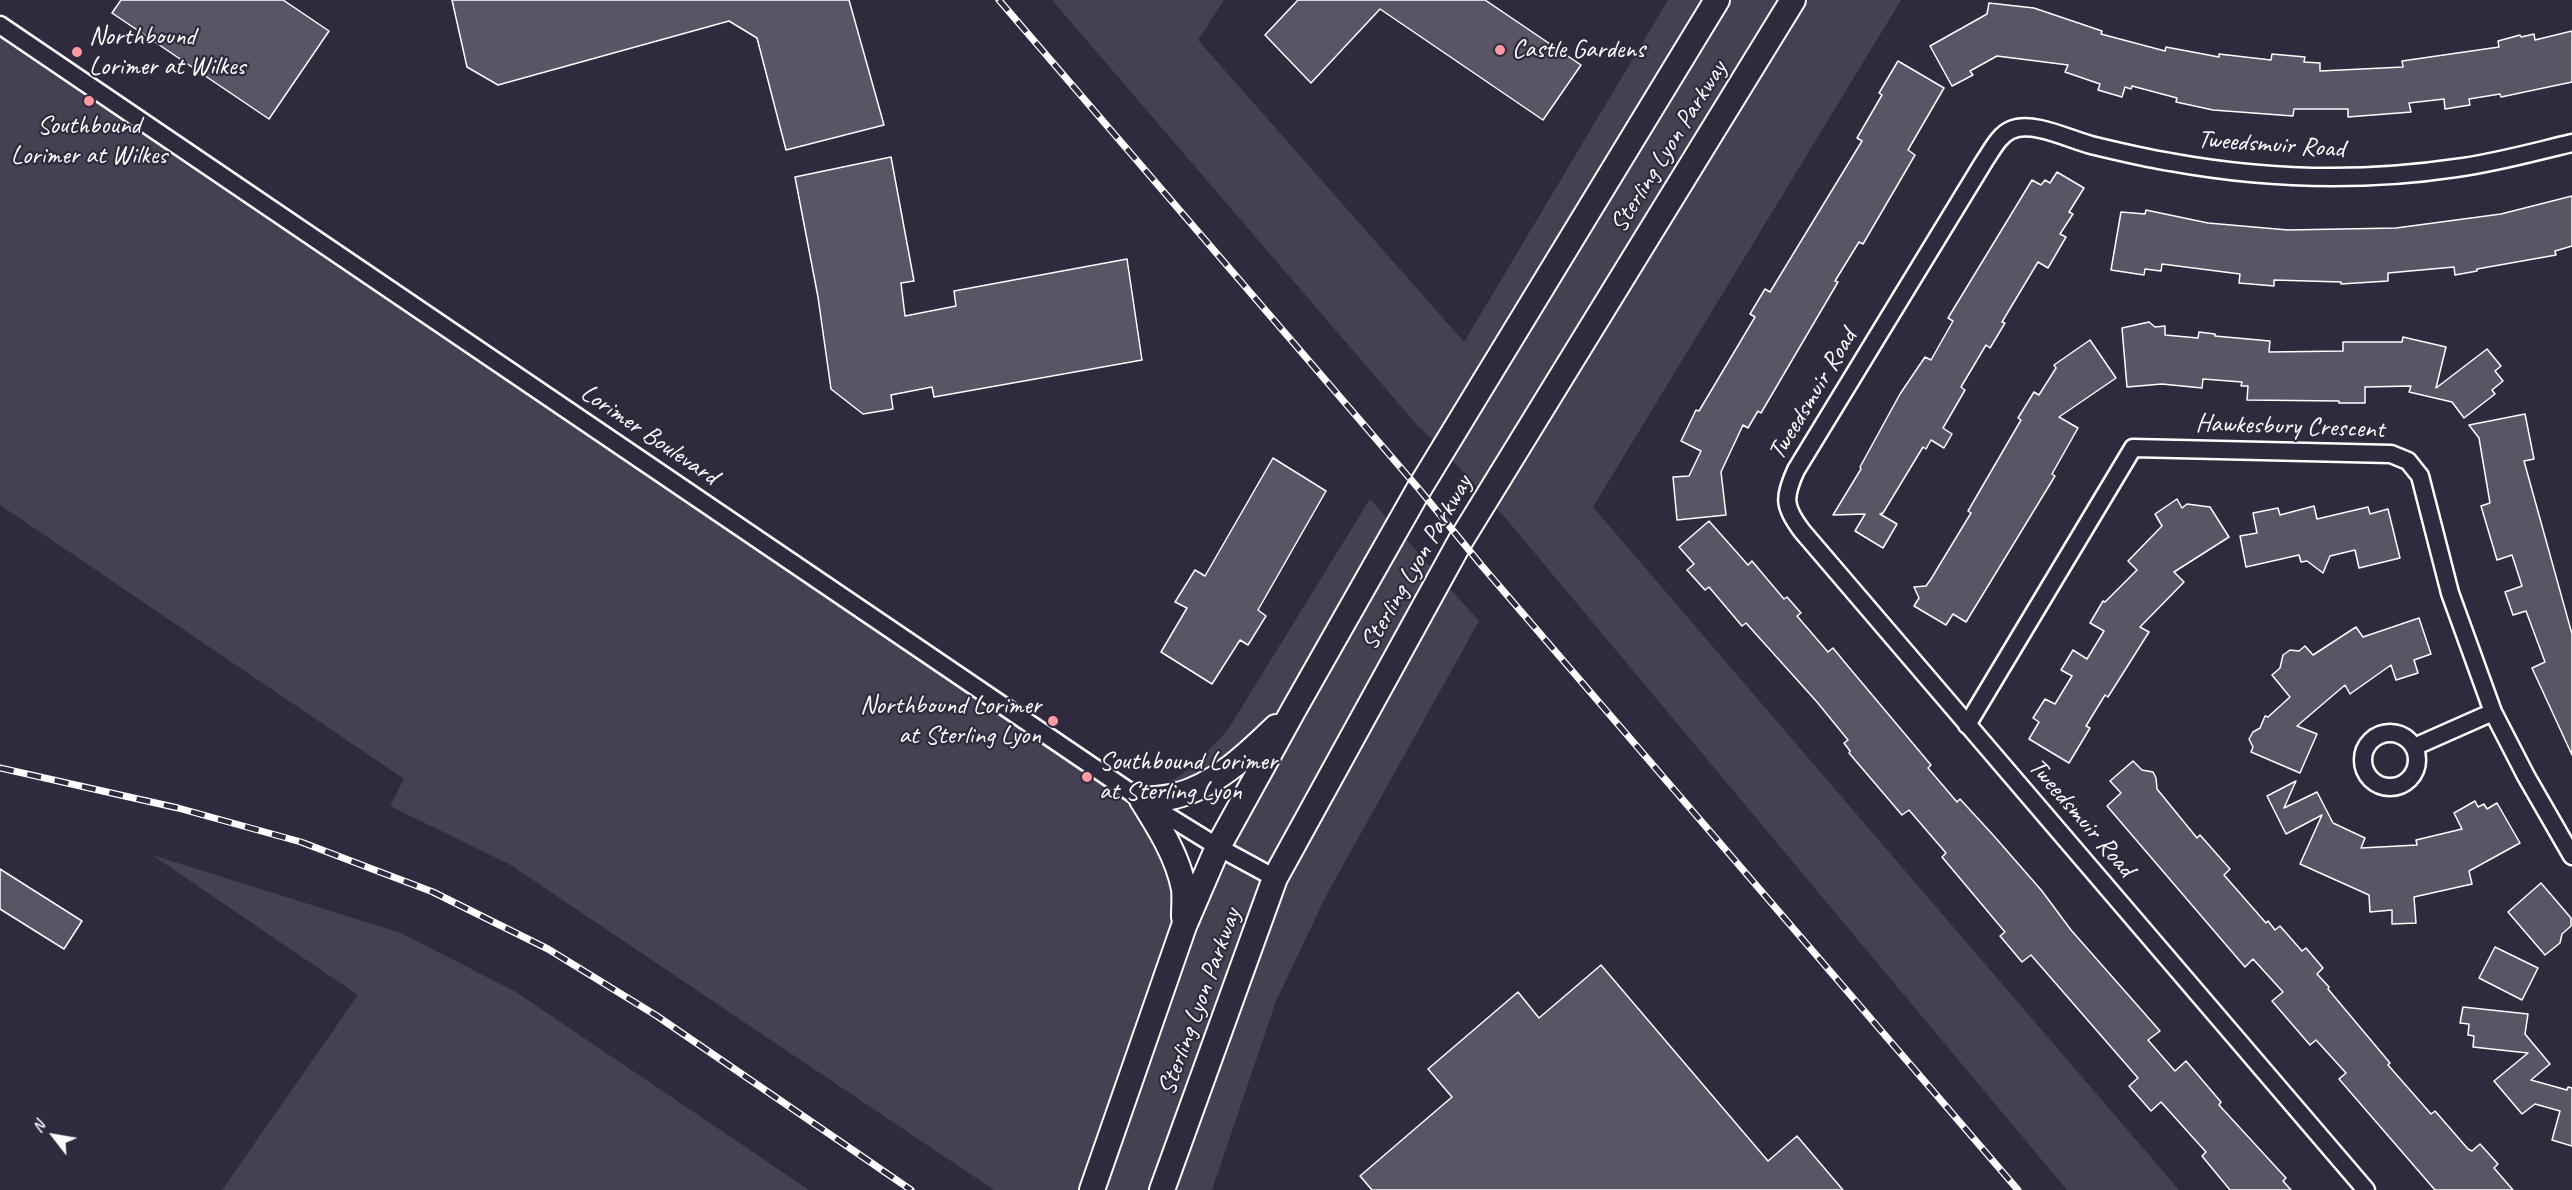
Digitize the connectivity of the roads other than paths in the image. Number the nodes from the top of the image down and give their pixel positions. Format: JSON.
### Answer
{"nodes":[{"id":1,"x":1717,"y":0,"type":"edge"},
{"id":2,"x":1793,"y":0,"type":"edge"},
{"id":3,"x":0,"y":25,"type":"edge"},
{"id":4,"x":2572,"y":143,"type":"edge"},
{"id":5,"x":1293,"y":711,"type":"junction"},
{"id":6,"x":2493,"y":712,"type":"junction"},
{"id":7,"x":1967,"y":725,"type":"junction"},
{"id":8,"x":2414,"y":747,"type":"dead end"},
{"id":9,"x":1142,"y":800,"type":"junction"},
{"id":10,"x":1218,"y":847,"type":"junction"},
{"id":11,"x":2572,"y":856,"type":"edge"},
{"id":12,"x":1275,"y":878,"type":"junction"},
{"id":13,"x":1184,"y":926,"type":"junction"},
{"id":14,"x":1092,"y":1190,"type":"edge"},
{"id":15,"x":1162,"y":1190,"type":"edge"},
{"id":16,"x":2366,"y":1190,"type":"edge"}],
"edges":[{"from":1,"to":5,"type":"main road","name":"Sterling Lyon Parkway"},
{"from":2,"to":12,"type":"main road","name":"Sterling Lyon Parkway"},
{"from":3,"to":9,"type":"street","name":"Lorimer Boulevard"},
{"from":4,"to":7,"type":"street","name":"Tweedsmuir Road"},
{"from":5,"to":9,"type":"main road"},
{"from":5,"to":10,"type":"main road","name":"Sterling Lyon Parkway"},
{"from":6,"to":7,"type":"street","name":"Hawkesbury Crescent"},
{"from":6,"to":8,"type":"street"},
{"from":6,"to":11,"type":"street","name":"Hawkesbury Crescent"},
{"from":7,"to":16,"type":"street","name":"Tweedsmuir Road"},
{"from":9,"to":10,"type":"street","name":"Lorimer Boulevard"},
{"from":9,"to":13,"type":"main road"},
{"from":10,"to":12,"type":"street","name":"Lorimer Boulevard"},
{"from":10,"to":13,"type":"main road","name":"Sterling Lyon Parkway"},
{"from":12,"to":15,"type":"main road","name":"Sterling Lyon Parkway"},
{"from":13,"to":14,"type":"main road","name":"Sterling Lyon Parkway"}]}
